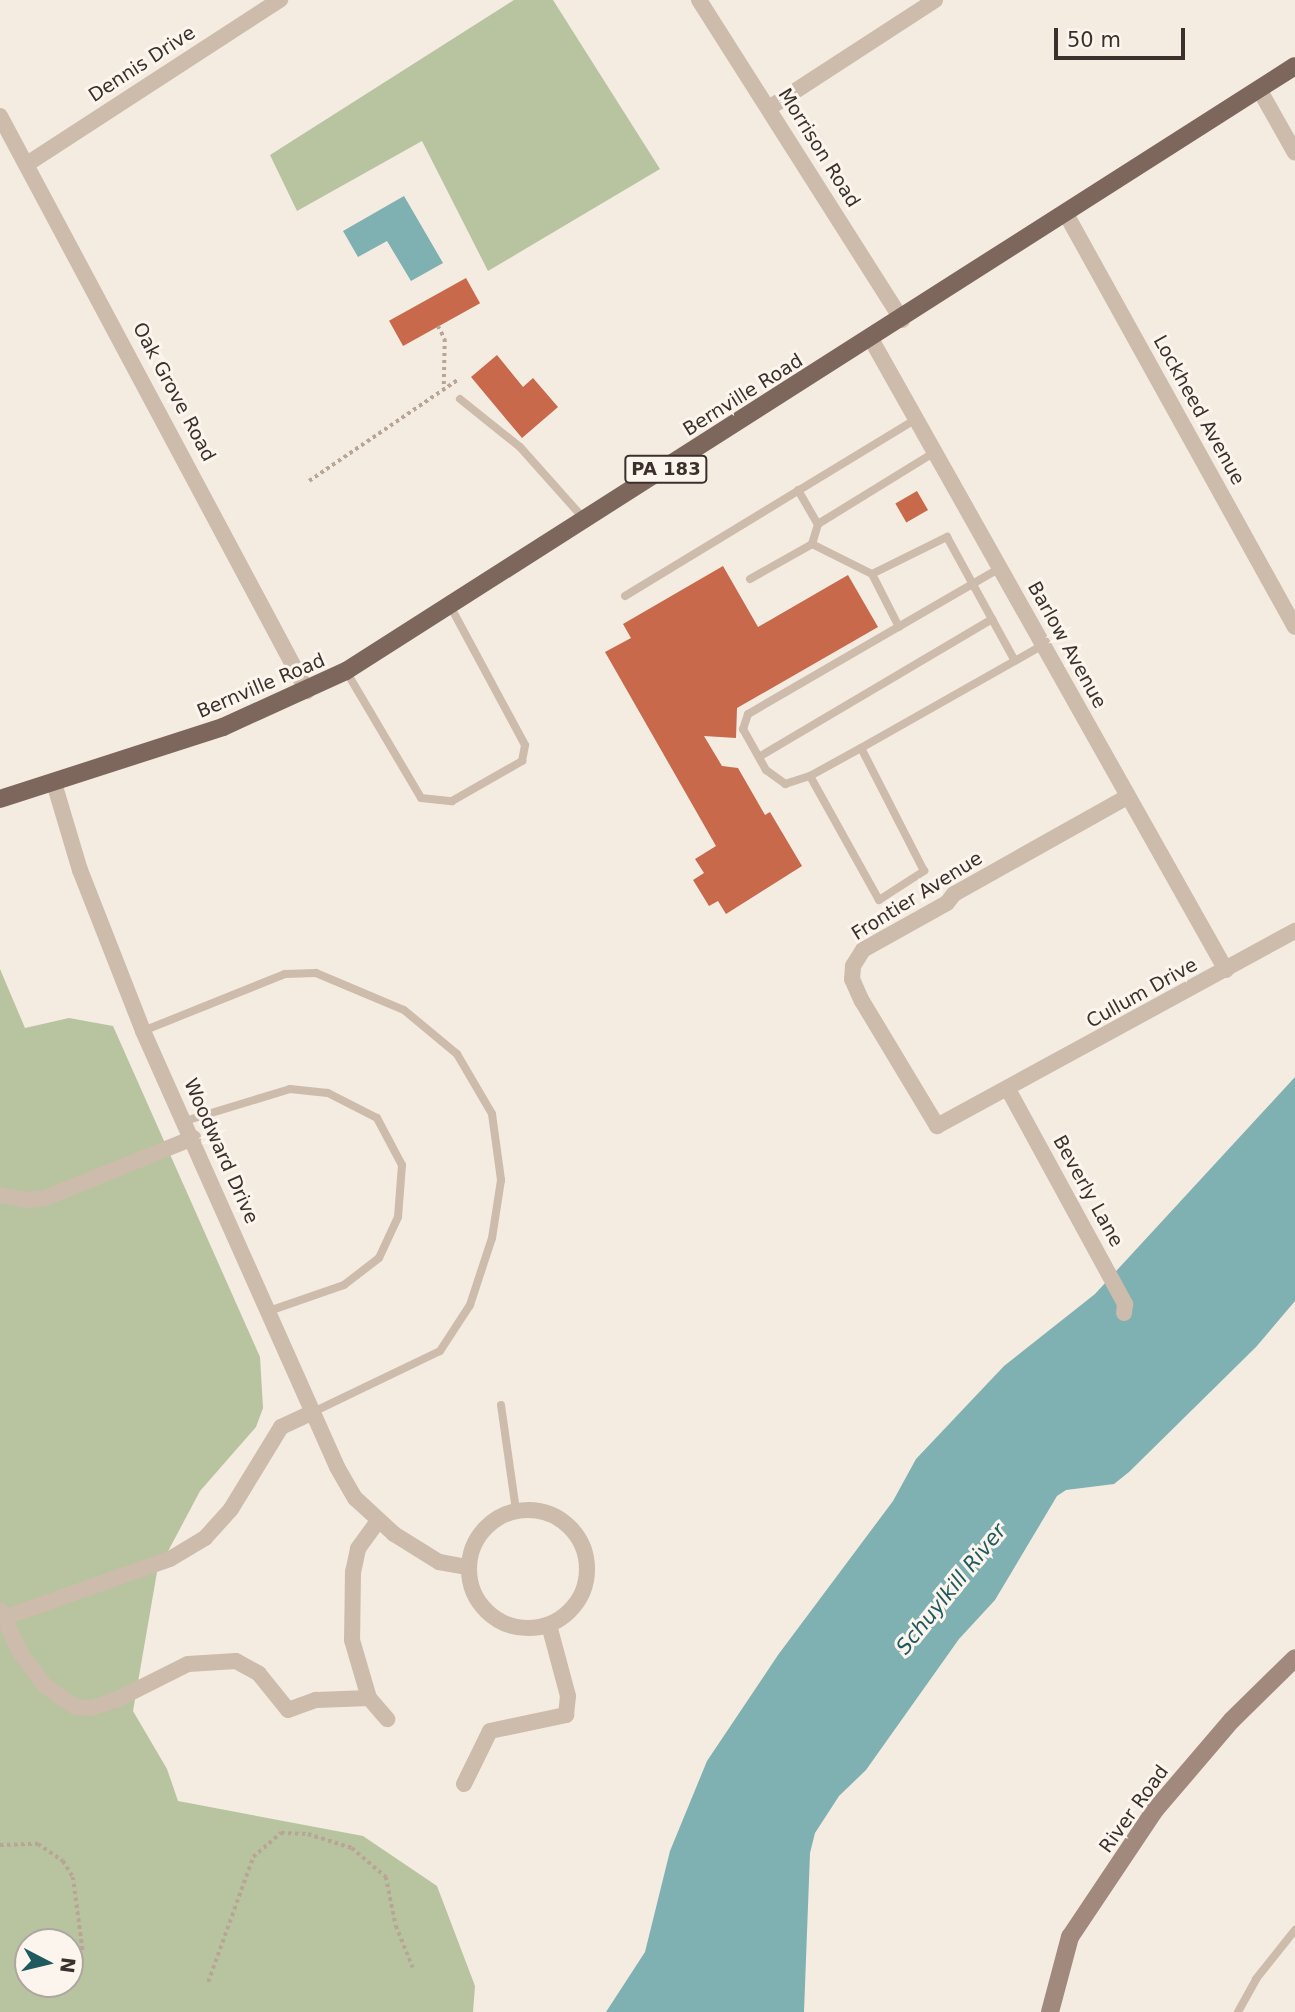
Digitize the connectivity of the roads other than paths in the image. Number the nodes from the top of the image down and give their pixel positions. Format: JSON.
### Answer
{"nodes":[{"id":1,"x":280,"y":0,"type":"edge"},
{"id":2,"x":699,"y":0,"type":"edge"},
{"id":3,"x":935,"y":0,"type":"edge"},
{"id":4,"x":1295,"y":66,"type":"edge"},
{"id":5,"x":1259,"y":89,"type":"junction"},
{"id":6,"x":769,"y":108,"type":"junction"},
{"id":7,"x":0,"y":116,"type":"edge"},
{"id":8,"x":1295,"y":153,"type":"edge"},
{"id":9,"x":27,"y":164,"type":"junction"},
{"id":10,"x":1066,"y":214,"type":"junction"},
{"id":11,"x":902,"y":320,"type":"junction"},
{"id":12,"x":872,"y":339,"type":"junction"},
{"id":13,"x":460,"y":399,"type":"dead end"},
{"id":14,"x":916,"y":419,"type":"junction"},
{"id":15,"x":935,"y":452,"type":"junction"},
{"id":16,"x":798,"y":490,"type":"junction"},
{"id":17,"x":585,"y":520,"type":"junction"},
{"id":18,"x":818,"y":524,"type":"junction"},
{"id":19,"x":812,"y":544,"type":"junction"},
{"id":20,"x":1000,"y":568,"type":"junction"},
{"id":21,"x":872,"y":575,"type":"junction"},
{"id":22,"x":750,"y":579,"type":"dead end"},
{"id":23,"x":973,"y":583,"type":"junction"},
{"id":24,"x":625,"y":596,"type":"dead end"},
{"id":25,"x":450,"y":606,"type":"junction"},
{"id":26,"x":992,"y":619,"type":"junction"},
{"id":27,"x":1295,"y":626,"type":"edge"},
{"id":28,"x":899,"y":627,"type":"junction"},
{"id":29,"x":1043,"y":645,"type":"junction"},
{"id":30,"x":1015,"y":661,"type":"junction"},
{"id":31,"x":346,"y":671,"type":"junction"},
{"id":32,"x":307,"y":691,"type":"junction"},
{"id":33,"x":861,"y":748,"type":"junction"},
{"id":34,"x":759,"y":757,"type":"junction"},
{"id":35,"x":810,"y":776,"type":"junction"},
{"id":36,"x":54,"y":783,"type":"junction"},
{"id":37,"x":1127,"y":797,"type":"junction"},
{"id":38,"x":0,"y":799,"type":"edge"},
{"id":39,"x":1295,"y":931,"type":"edge"},
{"id":40,"x":1226,"y":970,"type":"junction"},
{"id":41,"x":142,"y":1031,"type":"junction"},
{"id":42,"x":1009,"y":1091,"type":"junction"},
{"id":43,"x":186,"y":1121,"type":"junction"},
{"id":44,"x":193,"y":1138,"type":"junction"},
{"id":45,"x":0,"y":1195,"type":"edge"},
{"id":46,"x":269,"y":1311,"type":"junction"},
{"id":47,"x":1124,"y":1313,"type":"dead end"},
{"id":48,"x":501,"y":1405,"type":"dead end"},
{"id":49,"x":313,"y":1412,"type":"junction"},
{"id":50,"x":516,"y":1511,"type":"junction"},
{"id":51,"x":378,"y":1521,"type":"junction"},
{"id":52,"x":468,"y":1567,"type":"junction"},
{"id":53,"x":1,"y":1614,"type":"edge"},
{"id":54,"x":549,"y":1625,"type":"junction"},
{"id":55,"x":1295,"y":1658,"type":"edge"},
{"id":56,"x":369,"y":1698,"type":"junction"},
{"id":57,"x":387,"y":1719,"type":"dead end"},
{"id":58,"x":464,"y":1784,"type":"dead end"},
{"id":59,"x":1295,"y":1930,"type":"edge"},
{"id":60,"x":1050,"y":2012,"type":"edge"},
{"id":61,"x":1237,"y":2012,"type":"edge"}],
"edges":[{"from":1,"to":9,"type":"street","name":"Dennis Drive"},
{"from":2,"to":6,"type":"street","name":"Morrison Road"},
{"from":3,"to":6,"type":"street"},
{"from":4,"to":5,"type":"main road","name":"Bernville Road","number":"PA 183"},
{"from":5,"to":8,"type":"street"},
{"from":5,"to":10,"type":"main road","name":"Bernville Road","number":"PA 183"},
{"from":6,"to":11,"type":"street","name":"Morrison Road"},
{"from":7,"to":9,"type":"street","name":"Oak Grove Road"},
{"from":9,"to":32,"type":"street","name":"Oak Grove Road"},
{"from":10,"to":11,"type":"main road","name":"Bernville Road","number":"PA 183"},
{"from":10,"to":27,"type":"street","name":"Lockheed Avenue"},
{"from":11,"to":12,"type":"main road","name":"Bernville Road","number":"PA 183"},
{"from":12,"to":14,"type":"street","name":"Barlow Avenue"},
{"from":12,"to":17,"type":"main road","name":"Bernville Road","number":"PA 183"},
{"from":13,"to":17,"type":"lane"},
{"from":14,"to":15,"type":"street","name":"Barlow Avenue"},
{"from":14,"to":16,"type":"lane"},
{"from":15,"to":18,"type":"lane"},
{"from":15,"to":20,"type":"street","name":"Barlow Avenue"},
{"from":16,"to":18,"type":"lane"},
{"from":16,"to":24,"type":"lane"},
{"from":17,"to":25,"type":"main road","name":"Bernville Road","number":"PA 183"},
{"from":18,"to":19,"type":"lane"},
{"from":19,"to":21,"type":"lane"},
{"from":19,"to":22,"type":"lane"},
{"from":20,"to":23,"type":"lane"},
{"from":20,"to":29,"type":"street","name":"Barlow Avenue"},
{"from":21,"to":23,"type":"lane"},
{"from":21,"to":28,"type":"lane"},
{"from":23,"to":26,"type":"lane"},
{"from":23,"to":28,"type":"lane"},
{"from":25,"to":31,"type":"main road","name":"Bernville Road","number":"PA 183"},
{"from":25,"to":31,"type":"lane"},
{"from":26,"to":30,"type":"lane"},
{"from":26,"to":34,"type":"lane"},
{"from":28,"to":34,"type":"lane"},
{"from":29,"to":30,"type":"lane"},
{"from":29,"to":37,"type":"street","name":"Barlow Avenue"},
{"from":30,"to":33,"type":"lane"},
{"from":31,"to":32,"type":"main road","name":"Bernville Road","number":"PA 183"},
{"from":32,"to":36,"type":"main road","name":"Bernville Road","number":"PA 183"},
{"from":33,"to":35,"type":"lane"},
{"from":33,"to":35,"type":"lane"},
{"from":34,"to":35,"type":"lane"},
{"from":36,"to":38,"type":"main road","name":"Bernville Road","number":"PA 183"},
{"from":36,"to":41,"type":"street","name":"Woodward Drive"},
{"from":37,"to":40,"type":"street","name":"Barlow Avenue"},
{"from":37,"to":42,"type":"street","name":"Frontier Avenue"},
{"from":39,"to":40,"type":"street","name":"Cullum Drive"},
{"from":40,"to":42,"type":"street","name":"Cullum Drive"},
{"from":41,"to":43,"type":"street","name":"Woodward Drive"},
{"from":41,"to":49,"type":"lane"},
{"from":42,"to":47,"type":"street","name":"Beverly Lane"},
{"from":43,"to":44,"type":"street","name":"Woodward Drive"},
{"from":43,"to":46,"type":"lane"},
{"from":44,"to":45,"type":"street"},
{"from":44,"to":46,"type":"street","name":"Woodward Drive"},
{"from":46,"to":49,"type":"street","name":"Woodward Drive"},
{"from":48,"to":50,"type":"lane"},
{"from":49,"to":51,"type":"street","name":"Woodward Drive"},
{"from":49,"to":53,"type":"street"},
{"from":50,"to":52,"type":"street"},
{"from":50,"to":54,"type":"street"},
{"from":51,"to":52,"type":"street","name":"Woodward Drive"},
{"from":51,"to":56,"type":"street"},
{"from":52,"to":54,"type":"street"},
{"from":53,"to":56,"type":"street"},
{"from":54,"to":58,"type":"street"},
{"from":55,"to":60,"type":"street","name":"River Road"},
{"from":56,"to":57,"type":"street"},
{"from":59,"to":61,"type":"lane"}]}
